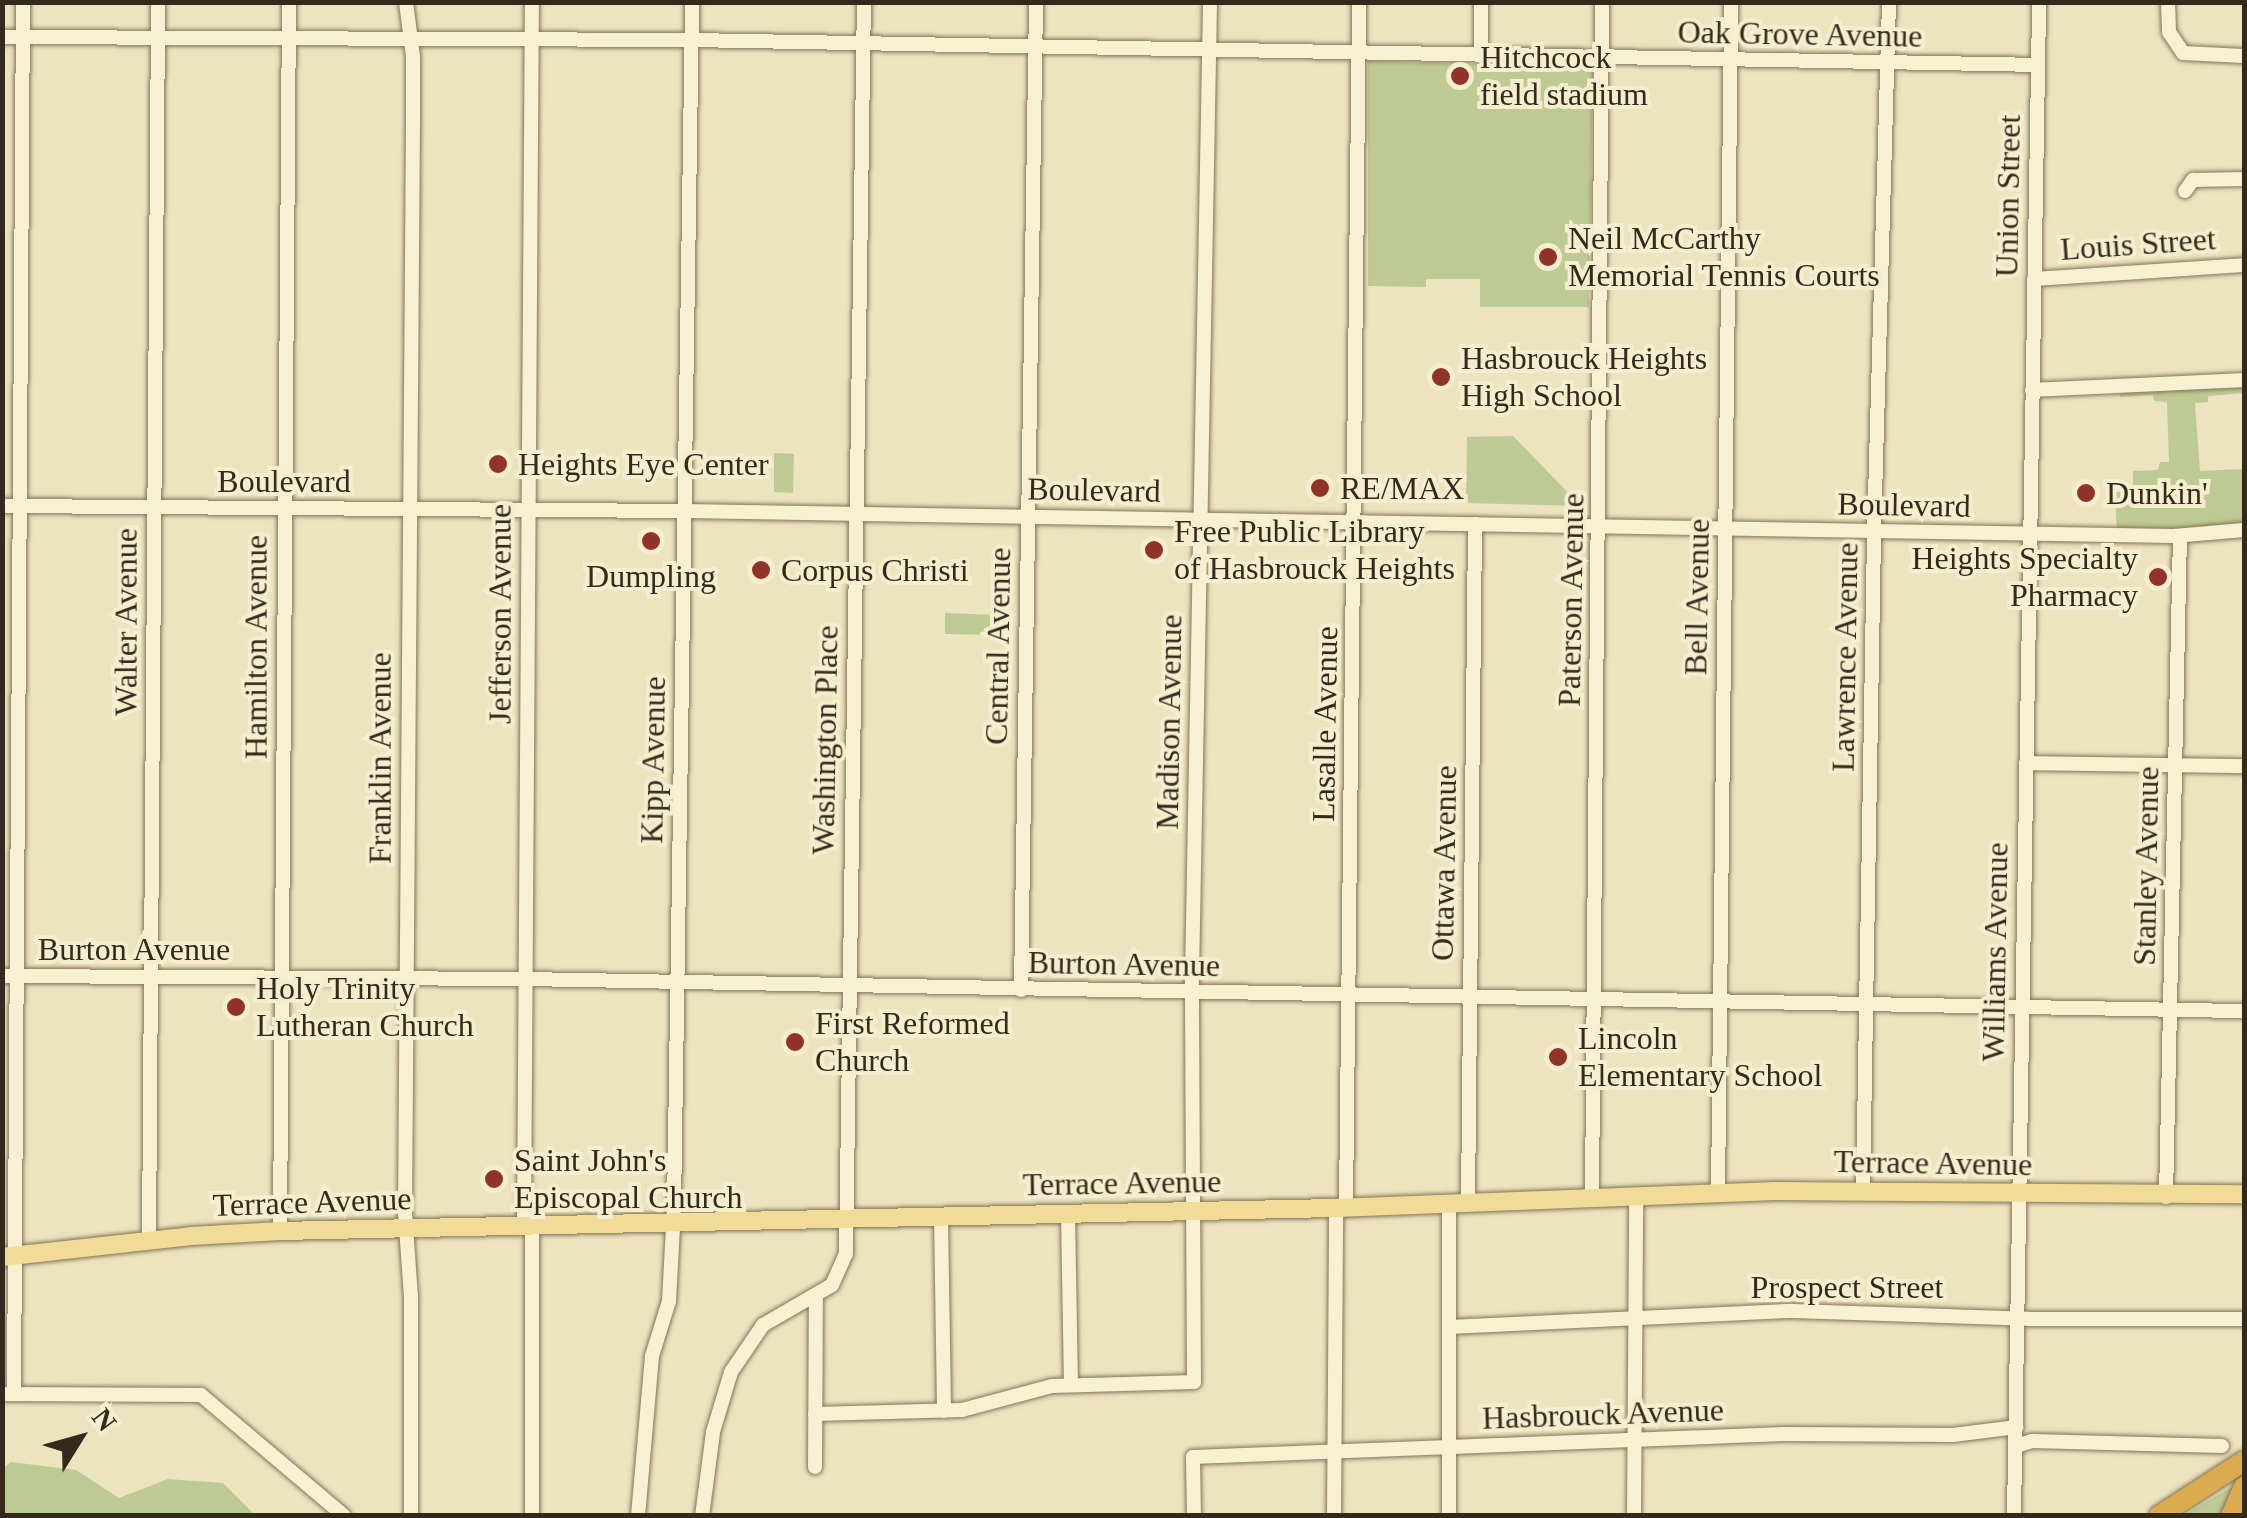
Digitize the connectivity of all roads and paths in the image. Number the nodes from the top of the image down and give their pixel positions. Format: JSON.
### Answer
{"nodes":[{"id":1,"x":23,"y":2,"type":"edge"},
{"id":2,"x":158,"y":2,"type":"edge"},
{"id":3,"x":289,"y":2,"type":"edge"},
{"id":4,"x":406,"y":2,"type":"edge"},
{"id":5,"x":532,"y":2,"type":"edge"},
{"id":6,"x":692,"y":2,"type":"edge"},
{"id":7,"x":864,"y":2,"type":"edge"},
{"id":8,"x":1036,"y":2,"type":"edge"},
{"id":9,"x":1210,"y":2,"type":"edge"},
{"id":10,"x":1359,"y":2,"type":"edge"},
{"id":11,"x":1482,"y":2,"type":"edge"},
{"id":12,"x":1602,"y":2,"type":"edge"},
{"id":13,"x":1731,"y":2,"type":"edge"},
{"id":14,"x":1889,"y":2,"type":"edge"},
{"id":15,"x":2039,"y":2,"type":"edge"},
{"id":16,"x":2168,"y":2,"type":"edge"},
{"id":17,"x":2,"y":37,"type":"edge"},
{"id":18,"x":22,"y":38,"type":"junction"},
{"id":19,"x":158,"y":38,"type":"junction"},
{"id":20,"x":289,"y":38,"type":"junction"},
{"id":21,"x":532,"y":39,"type":"junction"},
{"id":22,"x":411,"y":40,"type":"junction"},
{"id":23,"x":691,"y":40,"type":"junction"},
{"id":24,"x":863,"y":46,"type":"junction"},
{"id":25,"x":1035,"y":49,"type":"junction"},
{"id":26,"x":1210,"y":52,"type":"junction"},
{"id":27,"x":1358,"y":54,"type":"junction"},
{"id":28,"x":1481,"y":56,"type":"junction"},
{"id":29,"x":2244,"y":56,"type":"edge"},
{"id":30,"x":1602,"y":58,"type":"junction"},
{"id":31,"x":1730,"y":60,"type":"junction"},
{"id":32,"x":1888,"y":62,"type":"junction"},
{"id":33,"x":2038,"y":65,"type":"junction"},
{"id":34,"x":2244,"y":178,"type":"edge"},
{"id":35,"x":2185,"y":191,"type":"dead end"},
{"id":36,"x":2244,"y":265,"type":"edge"},
{"id":37,"x":2034,"y":279,"type":"junction"},
{"id":38,"x":2244,"y":380,"type":"edge"},
{"id":39,"x":2032,"y":390,"type":"junction"},
{"id":40,"x":2,"y":506,"type":"edge"},
{"id":41,"x":19,"y":506,"type":"junction"},
{"id":42,"x":154,"y":508,"type":"junction"},
{"id":43,"x":284,"y":508,"type":"junction"},
{"id":44,"x":410,"y":510,"type":"junction"},
{"id":45,"x":528,"y":510,"type":"junction"},
{"id":46,"x":685,"y":511,"type":"junction"},
{"id":47,"x":856,"y":514,"type":"junction"},
{"id":48,"x":1028,"y":516,"type":"junction"},
{"id":49,"x":1200,"y":519,"type":"junction"},
{"id":50,"x":1354,"y":522,"type":"junction"},
{"id":51,"x":1475,"y":524,"type":"junction"},
{"id":52,"x":1599,"y":526,"type":"junction"},
{"id":53,"x":1725,"y":528,"type":"junction"},
{"id":54,"x":2244,"y":530,"type":"edge"},
{"id":55,"x":1874,"y":532,"type":"junction"},
{"id":56,"x":2030,"y":534,"type":"junction"},
{"id":57,"x":2180,"y":536,"type":"junction"},
{"id":58,"x":2026,"y":763,"type":"junction"},
{"id":59,"x":2176,"y":765,"type":"junction"},
{"id":60,"x":2244,"y":766,"type":"edge"},
{"id":61,"x":9,"y":976,"type":"edge"},
{"id":62,"x":151,"y":977,"type":"junction"},
{"id":63,"x":281,"y":978,"type":"junction"},
{"id":64,"x":408,"y":979,"type":"junction"},
{"id":65,"x":525,"y":979,"type":"junction"},
{"id":66,"x":849,"y":986,"type":"junction"},
{"id":67,"x":1021,"y":990,"type":"junction"},
{"id":68,"x":677,"y":991,"type":"junction"},
{"id":69,"x":1193,"y":992,"type":"junction"},
{"id":70,"x":1348,"y":994,"type":"junction"},
{"id":71,"x":1470,"y":996,"type":"junction"},
{"id":72,"x":1594,"y":998,"type":"junction"},
{"id":73,"x":1721,"y":1000,"type":"junction"},
{"id":74,"x":1868,"y":1003,"type":"junction"},
{"id":75,"x":2021,"y":1007,"type":"junction"},
{"id":76,"x":2171,"y":1010,"type":"junction"},
{"id":77,"x":2244,"y":1011,"type":"edge"},
{"id":78,"x":1718,"y":1192,"type":"junction"},
{"id":79,"x":1863,"y":1192,"type":"junction"},
{"id":80,"x":2021,"y":1194,"type":"junction"},
{"id":81,"x":2244,"y":1194,"type":"edge"},
{"id":82,"x":1636,"y":1196,"type":"junction"},
{"id":83,"x":2166,"y":1196,"type":"junction"},
{"id":84,"x":1592,"y":1198,"type":"junction"},
{"id":85,"x":1458,"y":1203,"type":"junction"},
{"id":86,"x":1341,"y":1208,"type":"junction"},
{"id":87,"x":1190,"y":1212,"type":"junction"},
{"id":88,"x":1068,"y":1214,"type":"junction"},
{"id":89,"x":940,"y":1217,"type":"junction"},
{"id":90,"x":846,"y":1218,"type":"junction"},
{"id":91,"x":673,"y":1222,"type":"junction"},
{"id":92,"x":528,"y":1225,"type":"junction"},
{"id":93,"x":407,"y":1228,"type":"junction"},
{"id":94,"x":280,"y":1232,"type":"junction"},
{"id":95,"x":148,"y":1241,"type":"junction"},
{"id":96,"x":9,"y":1257,"type":"edge"},
{"id":97,"x":816,"y":1296,"type":"junction"},
{"id":98,"x":2018,"y":1317,"type":"junction"},
{"id":99,"x":1636,"y":1318,"type":"junction"},
{"id":100,"x":2244,"y":1319,"type":"edge"},
{"id":101,"x":1450,"y":1326,"type":"junction"},
{"id":102,"x":1072,"y":1385,"type":"junction"},
{"id":103,"x":8,"y":1394,"type":"edge"},
{"id":104,"x":944,"y":1411,"type":"junction"},
{"id":105,"x":816,"y":1414,"type":"junction"},
{"id":106,"x":2016,"y":1427,"type":"junction"},
{"id":107,"x":1635,"y":1439,"type":"junction"},
{"id":108,"x":2016,"y":1446,"type":"junction"},
{"id":109,"x":2222,"y":1446,"type":"dead end"},
{"id":110,"x":1448,"y":1448,"type":"junction"},
{"id":111,"x":1334,"y":1453,"type":"junction"},
{"id":112,"x":2244,"y":1461,"type":"edge"},
{"id":113,"x":815,"y":1467,"type":"dead end"},
{"id":114,"x":2244,"y":1487,"type":"edge"},
{"id":115,"x":344,"y":1516,"type":"edge"},
{"id":116,"x":410,"y":1516,"type":"edge"},
{"id":117,"x":532,"y":1516,"type":"edge"},
{"id":118,"x":638,"y":1516,"type":"edge"},
{"id":119,"x":702,"y":1516,"type":"edge"},
{"id":120,"x":1194,"y":1516,"type":"edge"},
{"id":121,"x":1334,"y":1516,"type":"edge"},
{"id":122,"x":1449,"y":1516,"type":"edge"},
{"id":123,"x":1634,"y":1516,"type":"edge"},
{"id":124,"x":2014,"y":1516,"type":"edge"},
{"id":125,"x":2159,"y":1516,"type":"edge"},
{"id":126,"x":2231,"y":1516,"type":"edge"}],
"edges":[{"from":1,"to":18,"type":"street"},
{"from":2,"to":19,"type":"street","name":"Walter Avenue"},
{"from":3,"to":20,"type":"street","name":"Hamilton Avenue"},
{"from":4,"to":22,"type":"street","name":"Franklin Avenue"},
{"from":5,"to":21,"type":"street","name":"Jefferson Avenue"},
{"from":6,"to":23,"type":"street","name":"Kipp Avenue"},
{"from":7,"to":24,"type":"street","name":"Washington Place"},
{"from":8,"to":25,"type":"street","name":"Central Avenue"},
{"from":9,"to":26,"type":"street","name":"Madison Avenue"},
{"from":10,"to":27,"type":"street","name":"Lasalle Avenue"},
{"from":11,"to":28,"type":"street"},
{"from":12,"to":30,"type":"street","name":"Paterson Avenue"},
{"from":13,"to":31,"type":"street","name":"Bell Avenue"},
{"from":14,"to":32,"type":"street","name":"Lawrence Avenue"},
{"from":15,"to":33,"type":"street","name":"Union Street"},
{"from":16,"to":29,"type":"street"},
{"from":17,"to":18,"type":"street","name":"Oak Grove Avenue"},
{"from":18,"to":19,"type":"street","name":"Oak Grove Avenue"},
{"from":18,"to":41,"type":"street"},
{"from":19,"to":20,"type":"street","name":"Oak Grove Avenue"},
{"from":19,"to":42,"type":"street","name":"Walter Avenue"},
{"from":20,"to":22,"type":"street","name":"Oak Grove Avenue"},
{"from":20,"to":43,"type":"street","name":"Hamilton Avenue"},
{"from":21,"to":22,"type":"street","name":"Oak Grove Avenue"},
{"from":21,"to":23,"type":"street","name":"Oak Grove Avenue"},
{"from":21,"to":45,"type":"street","name":"Jefferson Avenue"},
{"from":22,"to":44,"type":"street","name":"Franklin Avenue"},
{"from":23,"to":24,"type":"street","name":"Oak Grove Avenue"},
{"from":23,"to":46,"type":"street","name":"Kipp Avenue"},
{"from":24,"to":25,"type":"street","name":"Oak Grove Avenue"},
{"from":24,"to":47,"type":"street","name":"Washington Place"},
{"from":25,"to":26,"type":"street","name":"Oak Grove Avenue"},
{"from":25,"to":48,"type":"street","name":"Central Avenue"},
{"from":26,"to":27,"type":"street","name":"Oak Grove Avenue"},
{"from":26,"to":49,"type":"street","name":"Madison Avenue"},
{"from":27,"to":28,"type":"street","name":"Oak Grove Avenue"},
{"from":27,"to":50,"type":"street","name":"Lasalle Avenue"},
{"from":28,"to":30,"type":"street","name":"Oak Grove Avenue"},
{"from":30,"to":31,"type":"street","name":"Oak Grove Avenue"},
{"from":30,"to":52,"type":"street","name":"Paterson Avenue"},
{"from":31,"to":32,"type":"street","name":"Oak Grove Avenue"},
{"from":31,"to":53,"type":"street","name":"Bell Avenue"},
{"from":32,"to":33,"type":"street","name":"Oak Grove Avenue"},
{"from":32,"to":55,"type":"street","name":"Lawrence Avenue"},
{"from":33,"to":37,"type":"street","name":"Union Street"},
{"from":34,"to":35,"type":"street"},
{"from":36,"to":37,"type":"street","name":"Louis Street"},
{"from":37,"to":39,"type":"street","name":"Union Street"},
{"from":38,"to":39,"type":"street"},
{"from":39,"to":56,"type":"street","name":"Williams Avenue"},
{"from":40,"to":41,"type":"street","name":"Boulevard"},
{"from":41,"to":42,"type":"street","name":"Boulevard"},
{"from":41,"to":61,"type":"street"},
{"from":42,"to":43,"type":"street","name":"Boulevard"},
{"from":42,"to":62,"type":"street","name":"Walter Avenue"},
{"from":43,"to":44,"type":"street","name":"Boulevard"},
{"from":43,"to":63,"type":"street","name":"Hamilton Avenue"},
{"from":44,"to":45,"type":"street","name":"Boulevard"},
{"from":44,"to":64,"type":"street","name":"Franklin Avenue"},
{"from":45,"to":46,"type":"street","name":"Boulevard"},
{"from":45,"to":65,"type":"street","name":"Jefferson Avenue"},
{"from":46,"to":47,"type":"street","name":"Boulevard"},
{"from":46,"to":68,"type":"street","name":"Kipp Avenue"},
{"from":47,"to":48,"type":"street","name":"Boulevard"},
{"from":47,"to":66,"type":"street","name":"Washington Place"},
{"from":48,"to":49,"type":"street","name":"Boulevard"},
{"from":48,"to":67,"type":"street","name":"Central Avenue"},
{"from":49,"to":50,"type":"street","name":"Boulevard"},
{"from":49,"to":69,"type":"street","name":"Madison Avenue"},
{"from":50,"to":51,"type":"street","name":"Boulevard"},
{"from":50,"to":70,"type":"street","name":"Lasalle Avenue"},
{"from":51,"to":52,"type":"street","name":"Boulevard"},
{"from":51,"to":71,"type":"street","name":"Ottawa Avenue"},
{"from":52,"to":53,"type":"street","name":"Boulevard"},
{"from":52,"to":72,"type":"street","name":"Paterson Avenue"},
{"from":53,"to":55,"type":"street","name":"Boulevard"},
{"from":53,"to":73,"type":"street","name":"Bell Avenue"},
{"from":54,"to":57,"type":"street","name":"Boulevard"},
{"from":55,"to":56,"type":"street","name":"Boulevard"},
{"from":55,"to":74,"type":"street","name":"Lawrence Avenue"},
{"from":56,"to":57,"type":"street","name":"Boulevard"},
{"from":56,"to":58,"type":"street","name":"Williams Avenue"},
{"from":57,"to":59,"type":"street","name":"Stanley Avenue"},
{"from":58,"to":59,"type":"street"},
{"from":58,"to":75,"type":"street","name":"Williams Avenue"},
{"from":59,"to":60,"type":"street"},
{"from":59,"to":76,"type":"street","name":"Stanley Avenue"},
{"from":61,"to":62,"type":"street","name":"Burton Avenue"},
{"from":61,"to":96,"type":"street"},
{"from":62,"to":63,"type":"street","name":"Burton Avenue"},
{"from":62,"to":95,"type":"street","name":"Walter Avenue"},
{"from":63,"to":64,"type":"street","name":"Burton Avenue"},
{"from":63,"to":94,"type":"street","name":"Hamilton Avenue"},
{"from":64,"to":65,"type":"street","name":"Burton Avenue"},
{"from":64,"to":93,"type":"street","name":"Franklin Avenue"},
{"from":65,"to":68,"type":"street","name":"Burton Avenue"},
{"from":65,"to":92,"type":"street","name":"Jefferson Avenue"},
{"from":66,"to":67,"type":"street","name":"Burton Avenue"},
{"from":66,"to":68,"type":"street","name":"Burton Avenue"},
{"from":66,"to":90,"type":"street","name":"Washington Place"},
{"from":67,"to":69,"type":"street","name":"Burton Avenue"},
{"from":68,"to":91,"type":"street","name":"Kipp Avenue"},
{"from":69,"to":70,"type":"street","name":"Burton Avenue"},
{"from":69,"to":87,"type":"street","name":"Madison Avenue"},
{"from":70,"to":71,"type":"street","name":"Burton Avenue"},
{"from":70,"to":86,"type":"street","name":"Lasalle Avenue"},
{"from":71,"to":72,"type":"street","name":"Burton Avenue"},
{"from":71,"to":85,"type":"street","name":"Ottawa Avenue"},
{"from":72,"to":73,"type":"street","name":"Burton Avenue"},
{"from":72,"to":84,"type":"street","name":"Paterson Avenue"},
{"from":73,"to":74,"type":"street","name":"Burton Avenue"},
{"from":73,"to":78,"type":"street","name":"Bell Avenue"},
{"from":74,"to":75,"type":"street","name":"Burton Avenue"},
{"from":74,"to":79,"type":"street","name":"Lawrence Avenue"},
{"from":75,"to":76,"type":"street","name":"Burton Avenue"},
{"from":75,"to":80,"type":"street","name":"Williams Avenue"},
{"from":76,"to":77,"type":"street","name":"Burton Avenue"},
{"from":76,"to":83,"type":"street","name":"Stanley Avenue"},
{"from":78,"to":79,"type":"main road","name":"Terrace Avenue"},
{"from":78,"to":82,"type":"main road","name":"Terrace Avenue"},
{"from":79,"to":80,"type":"main road","name":"Terrace Avenue"},
{"from":80,"to":83,"type":"main road","name":"Terrace Avenue"},
{"from":80,"to":98,"type":"street","name":"Williams Avenue"},
{"from":81,"to":83,"type":"main road","name":"Terrace Avenue"},
{"from":82,"to":84,"type":"main road","name":"Terrace Avenue"},
{"from":82,"to":99,"type":"street"},
{"from":84,"to":85,"type":"main road","name":"Terrace Avenue"},
{"from":85,"to":86,"type":"main road","name":"Terrace Avenue"},
{"from":85,"to":101,"type":"street","name":"Ottawa Avenue"},
{"from":86,"to":87,"type":"main road","name":"Terrace Avenue"},
{"from":86,"to":111,"type":"street","name":"Lasalle Avenue"},
{"from":87,"to":88,"type":"main road","name":"Terrace Avenue"},
{"from":87,"to":102,"type":"street","name":"Madison Avenue"},
{"from":88,"to":89,"type":"main road","name":"Terrace Avenue"},
{"from":88,"to":102,"type":"street"},
{"from":89,"to":90,"type":"main road","name":"Terrace Avenue"},
{"from":89,"to":104,"type":"street"},
{"from":90,"to":91,"type":"main road","name":"Terrace Avenue"},
{"from":90,"to":97,"type":"street","name":"Washington Place"},
{"from":91,"to":92,"type":"main road","name":"Terrace Avenue"},
{"from":91,"to":118,"type":"street","name":"Kipp Avenue"},
{"from":92,"to":93,"type":"main road","name":"Terrace Avenue"},
{"from":92,"to":117,"type":"street","name":"Jefferson Avenue"},
{"from":93,"to":94,"type":"main road","name":"Terrace Avenue"},
{"from":93,"to":116,"type":"street","name":"Franklin Avenue"},
{"from":94,"to":95,"type":"main road","name":"Terrace Avenue"},
{"from":95,"to":96,"type":"main road","name":"Terrace Avenue"},
{"from":96,"to":103,"type":"street"},
{"from":97,"to":105,"type":"street"},
{"from":97,"to":119,"type":"street"},
{"from":98,"to":99,"type":"street","name":"Prospect Street"},
{"from":98,"to":100,"type":"street","name":"Prospect Street"},
{"from":98,"to":106,"type":"street","name":"Williams Avenue"},
{"from":99,"to":101,"type":"street","name":"Prospect Street"},
{"from":99,"to":107,"type":"street"},
{"from":101,"to":110,"type":"street","name":"Ottawa Avenue"},
{"from":102,"to":104,"type":"street"},
{"from":103,"to":115,"type":"street"},
{"from":104,"to":105,"type":"street"},
{"from":105,"to":113,"type":"street"},
{"from":106,"to":107,"type":"street","name":"Hasbrouck Avenue"},
{"from":106,"to":108,"type":"street","name":"Williams Avenue"},
{"from":107,"to":110,"type":"street","name":"Hasbrouck Avenue"},
{"from":107,"to":123,"type":"street"},
{"from":108,"to":109,"type":"street"},
{"from":108,"to":124,"type":"street","name":"Williams Avenue"},
{"from":110,"to":111,"type":"street","name":"Hasbrouck Avenue"},
{"from":110,"to":122,"type":"street","name":"Ottawa Avenue"},
{"from":111,"to":120,"type":"street","name":"Hasbrouck Avenue"},
{"from":111,"to":121,"type":"street","name":"Lasalle Avenue"},
{"from":112,"to":125,"type":"highway"},
{"from":114,"to":126,"type":"highway"}]}
